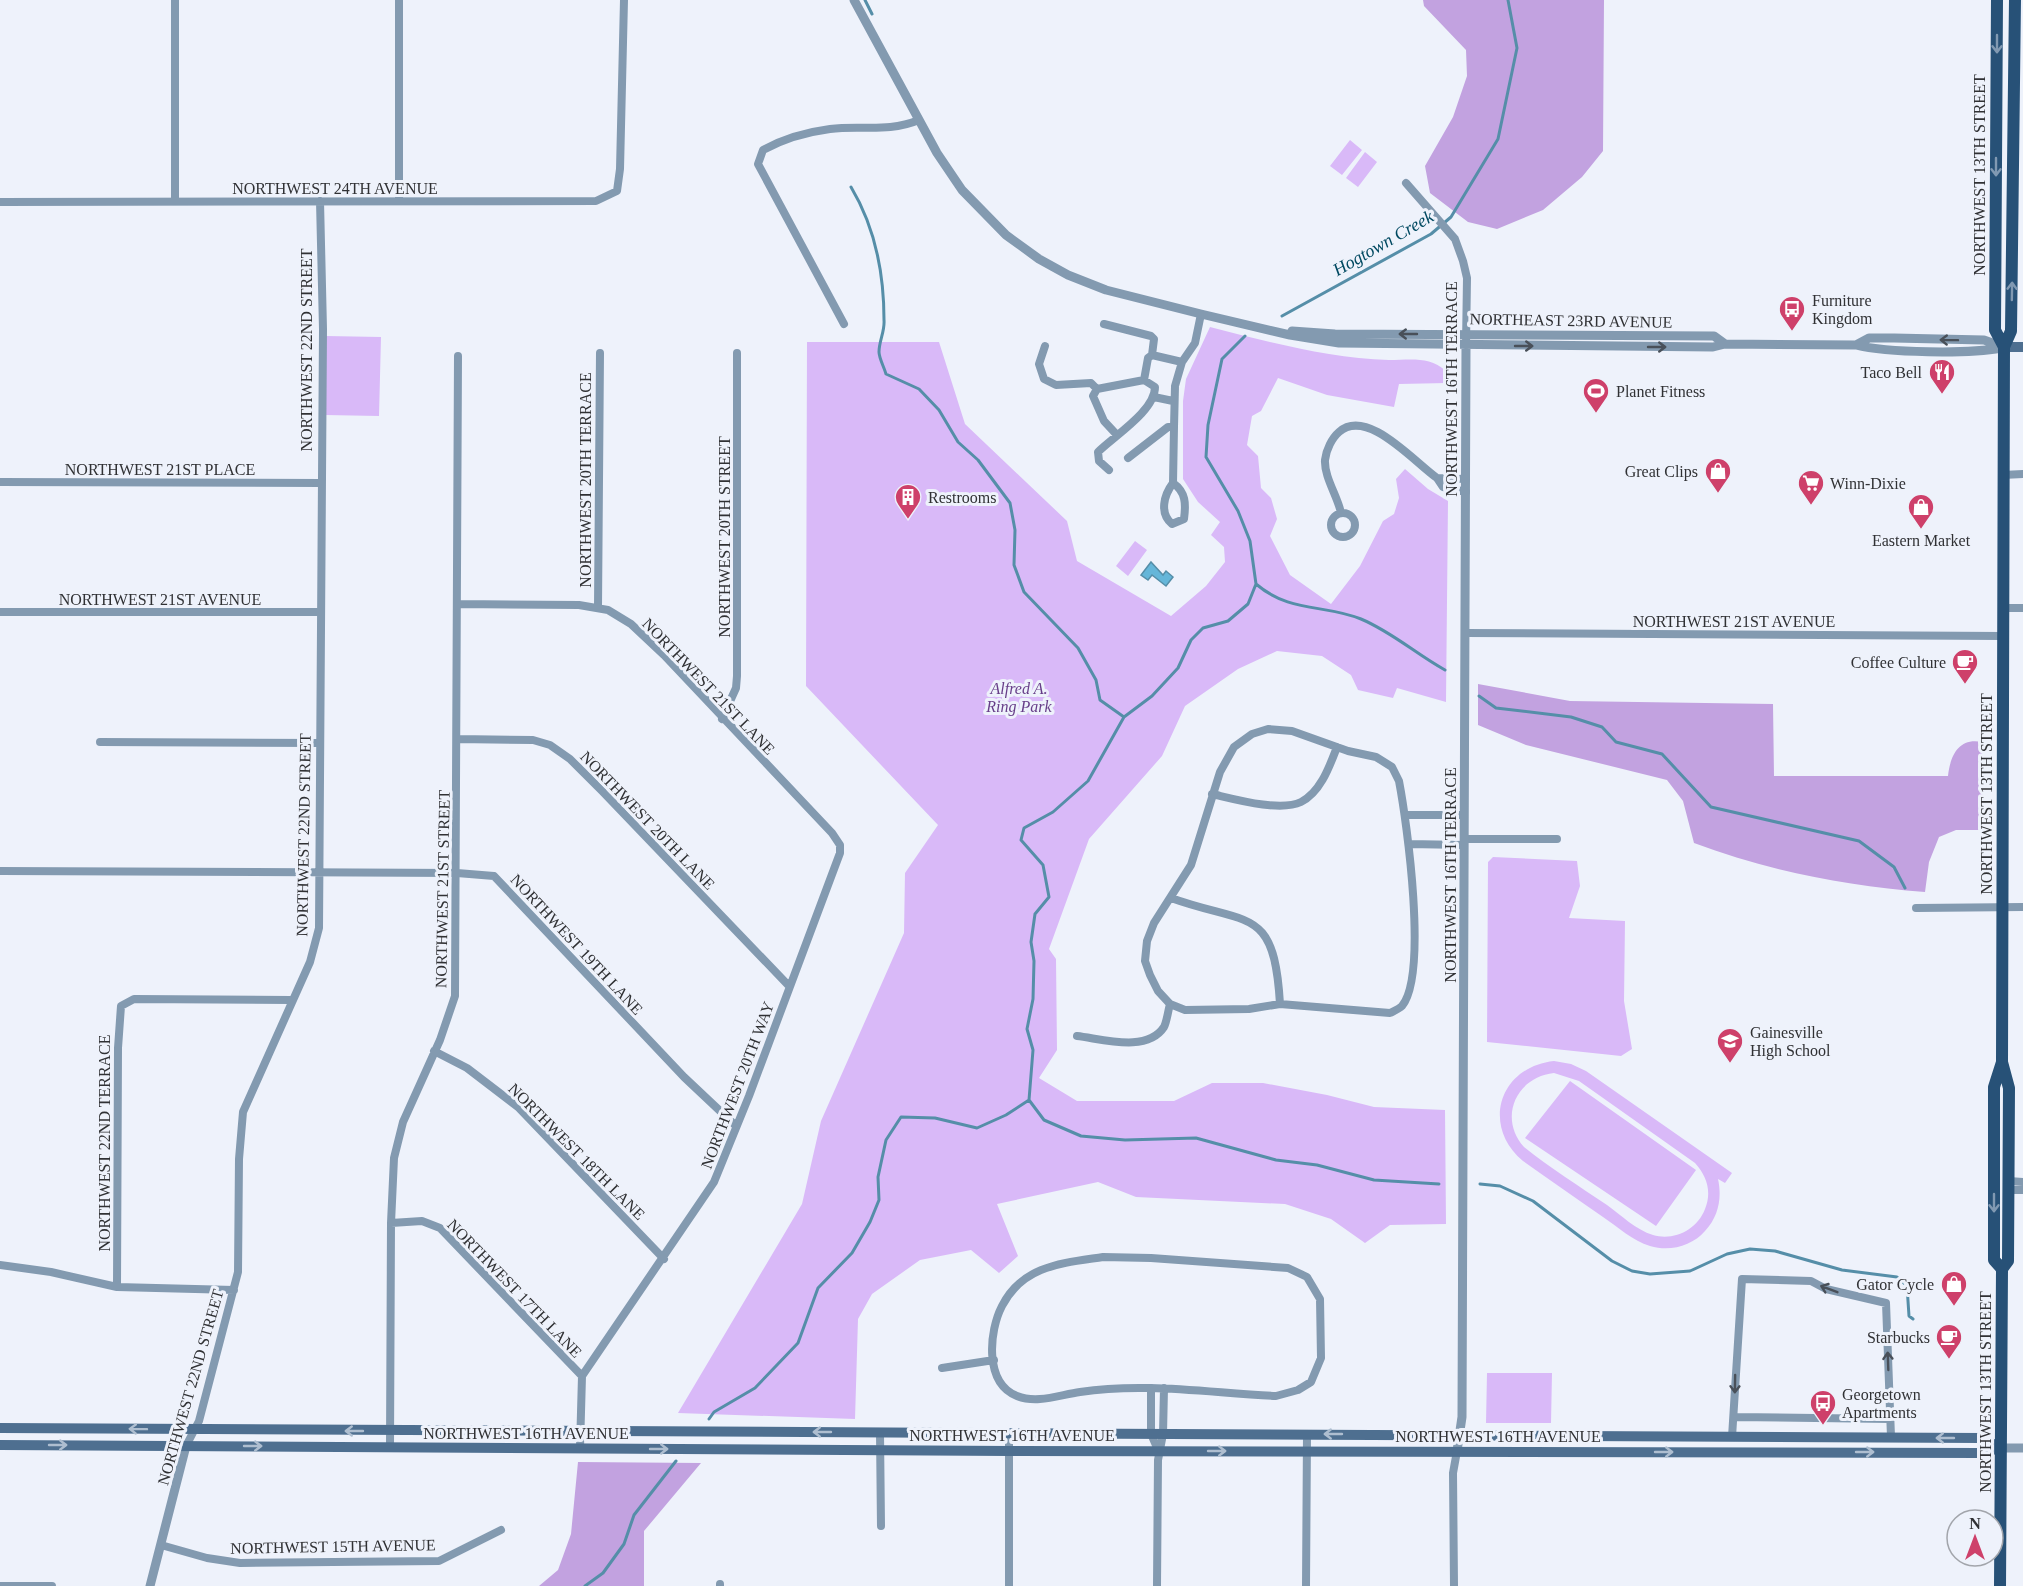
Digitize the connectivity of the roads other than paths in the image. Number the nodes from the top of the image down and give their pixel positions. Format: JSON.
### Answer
{"nodes":[{"id":1,"x":175,"y":0,"type":"edge"},
{"id":2,"x":399,"y":0,"type":"edge"},
{"id":3,"x":624,"y":0,"type":"edge"},
{"id":4,"x":854,"y":0,"type":"edge"},
{"id":5,"x":1997,"y":0,"type":"edge"},
{"id":6,"x":2015,"y":0,"type":"edge"},
{"id":7,"x":1996,"y":88,"type":"junction"},
{"id":8,"x":919,"y":120,"type":"junction"},
{"id":9,"x":2014,"y":127,"type":"junction"},
{"id":10,"x":1996,"y":129,"type":"junction"},
{"id":11,"x":2013,"y":161,"type":"junction"},
{"id":12,"x":1406,"y":183,"type":"dead end"},
{"id":13,"x":175,"y":201,"type":"junction"},
{"id":14,"x":320,"y":201,"type":"junction"},
{"id":15,"x":399,"y":201,"type":"junction"},
{"id":16,"x":0,"y":202,"type":"edge"},
{"id":17,"x":1201,"y":314,"type":"junction"},
{"id":18,"x":844,"y":324,"type":"dead end"},
{"id":19,"x":1104,"y":324,"type":"dead end"},
{"id":20,"x":1272,"y":329,"type":"junction"},
{"id":21,"x":1466,"y":334,"type":"junction"},
{"id":22,"x":1725,"y":344,"type":"junction"},
{"id":23,"x":1466,"y":345,"type":"junction"},
{"id":24,"x":1856,"y":345,"type":"junction"},
{"id":25,"x":1045,"y":346,"type":"dead end"},
{"id":26,"x":2004,"y":347,"type":"junction"},
{"id":27,"x":2023,"y":347,"type":"edge"},
{"id":28,"x":737,"y":352,"type":"dead end"},
{"id":29,"x":600,"y":353,"type":"dead end"},
{"id":30,"x":1152,"y":355,"type":"junction"},
{"id":31,"x":458,"y":356,"type":"dead end"},
{"id":32,"x":1182,"y":362,"type":"junction"},
{"id":33,"x":1144,"y":380,"type":"junction"},
{"id":34,"x":1097,"y":389,"type":"junction"},
{"id":35,"x":1154,"y":397,"type":"junction"},
{"id":36,"x":1173,"y":401,"type":"junction"},
{"id":37,"x":1174,"y":427,"type":"junction"},
{"id":38,"x":1118,"y":435,"type":"junction"},
{"id":39,"x":1128,"y":458,"type":"dead end"},
{"id":40,"x":1109,"y":470,"type":"dead end"},
{"id":41,"x":2023,"y":474,"type":"edge"},
{"id":42,"x":2003,"y":475,"type":"junction"},
{"id":43,"x":1437,"y":478,"type":"junction"},
{"id":44,"x":1466,"y":479,"type":"junction"},
{"id":45,"x":0,"y":482,"type":"edge"},
{"id":46,"x":321,"y":483,"type":"junction"},
{"id":47,"x":1173,"y":483,"type":"junction"},
{"id":48,"x":1466,"y":492,"type":"junction"},
{"id":49,"x":1341,"y":513,"type":"dead end"},
{"id":50,"x":458,"y":604,"type":"junction"},
{"id":51,"x":598,"y":607,"type":"junction"},
{"id":52,"x":2003,"y":608,"type":"junction"},
{"id":53,"x":2023,"y":608,"type":"edge"},
{"id":54,"x":0,"y":612,"type":"edge"},
{"id":55,"x":320,"y":612,"type":"junction"},
{"id":56,"x":1466,"y":633,"type":"junction"},
{"id":57,"x":2003,"y":636,"type":"junction"},
{"id":58,"x":722,"y":719,"type":"junction"},
{"id":59,"x":457,"y":739,"type":"junction"},
{"id":60,"x":100,"y":742,"type":"dead end"},
{"id":61,"x":320,"y":743,"type":"junction"},
{"id":62,"x":1337,"y":747,"type":"junction"},
{"id":63,"x":1212,"y":794,"type":"junction"},
{"id":64,"x":1406,"y":815,"type":"junction"},
{"id":65,"x":1464,"y":815,"type":"junction"},
{"id":66,"x":1557,"y":840,"type":"dead end"},
{"id":67,"x":1464,"y":842,"type":"junction"},
{"id":68,"x":1409,"y":844,"type":"junction"},
{"id":69,"x":840,"y":845,"type":"joint"},
{"id":70,"x":0,"y":871,"type":"edge"},
{"id":71,"x":320,"y":873,"type":"junction"},
{"id":72,"x":457,"y":873,"type":"junction"},
{"id":73,"x":1171,"y":898,"type":"junction"},
{"id":74,"x":2002,"y":907,"type":"junction"},
{"id":75,"x":2023,"y":907,"type":"edge"},
{"id":76,"x":1916,"y":908,"type":"dead end"},
{"id":77,"x":789,"y":986,"type":"junction"},
{"id":78,"x":291,"y":1000,"type":"junction"},
{"id":79,"x":1170,"y":1004,"type":"junction"},
{"id":80,"x":1280,"y":1004,"type":"junction"},
{"id":81,"x":1077,"y":1036,"type":"dead end"},
{"id":82,"x":434,"y":1051,"type":"junction"},
{"id":83,"x":2002,"y":1062,"type":"junction"},
{"id":84,"x":1994,"y":1087,"type":"junction"},
{"id":85,"x":736,"y":1126,"type":"junction"},
{"id":86,"x":2023,"y":1182,"type":"edge"},
{"id":87,"x":2009,"y":1185,"type":"junction"},
{"id":88,"x":2023,"y":1190,"type":"edge"},
{"id":89,"x":391,"y":1223,"type":"junction"},
{"id":90,"x":664,"y":1259,"type":"junction"},
{"id":91,"x":0,"y":1265,"type":"edge"},
{"id":92,"x":2002,"y":1269,"type":"junction"},
{"id":93,"x":117,"y":1287,"type":"junction"},
{"id":94,"x":234,"y":1290,"type":"junction"},
{"id":95,"x":994,"y":1360,"type":"junction"},
{"id":96,"x":942,"y":1368,"type":"dead end"},
{"id":97,"x":582,"y":1376,"type":"junction"},
{"id":98,"x":1151,"y":1388,"type":"junction"},
{"id":99,"x":1164,"y":1388,"type":"junction"},
{"id":100,"x":1734,"y":1417,"type":"junction"},
{"id":101,"x":1890,"y":1419,"type":"junction"},
{"id":102,"x":1,"y":1428,"type":"edge"},
{"id":103,"x":194,"y":1430,"type":"junction"},
{"id":104,"x":390,"y":1431,"type":"junction"},
{"id":105,"x":579,"y":1432,"type":"junction"},
{"id":106,"x":728,"y":1432,"type":"junction"},
{"id":107,"x":880,"y":1433,"type":"junction"},
{"id":108,"x":1009,"y":1433,"type":"junction"},
{"id":109,"x":1151,"y":1434,"type":"junction"},
{"id":110,"x":1163,"y":1434,"type":"junction"},
{"id":111,"x":1307,"y":1434,"type":"junction"},
{"id":112,"x":1459,"y":1435,"type":"junction"},
{"id":113,"x":1632,"y":1436,"type":"junction"},
{"id":114,"x":1732,"y":1437,"type":"junction"},
{"id":115,"x":1891,"y":1437,"type":"junction"},
{"id":116,"x":1,"y":1445,"type":"edge"},
{"id":117,"x":186,"y":1446,"type":"junction"},
{"id":118,"x":390,"y":1447,"type":"junction"},
{"id":119,"x":579,"y":1448,"type":"junction"},
{"id":120,"x":2001,"y":1448,"type":"junction"},
{"id":121,"x":2023,"y":1448,"type":"edge"},
{"id":122,"x":728,"y":1449,"type":"junction"},
{"id":123,"x":880,"y":1449,"type":"junction"},
{"id":124,"x":1158,"y":1450,"type":"junction"},
{"id":125,"x":1009,"y":1451,"type":"junction"},
{"id":126,"x":1308,"y":1451,"type":"junction"},
{"id":127,"x":1457,"y":1451,"type":"junction"},
{"id":128,"x":1630,"y":1452,"type":"junction"},
{"id":129,"x":1730,"y":1452,"type":"junction"},
{"id":130,"x":881,"y":1526,"type":"dead end"},
{"id":131,"x":501,"y":1530,"type":"dead end"},
{"id":132,"x":161,"y":1545,"type":"junction"},
{"id":133,"x":0,"y":1586,"type":"edge"},
{"id":134,"x":52,"y":1586,"type":"edge"},
{"id":135,"x":150,"y":1586,"type":"edge"},
{"id":136,"x":1009,"y":1586,"type":"edge"},
{"id":137,"x":1157,"y":1586,"type":"edge"},
{"id":138,"x":1306,"y":1586,"type":"edge"},
{"id":139,"x":1454,"y":1586,"type":"edge"},
{"id":140,"x":2000,"y":1586,"type":"edge"}],
"edges":[{"from":1,"to":13,"type":"street"},
{"from":2,"to":15,"type":"street"},
{"from":3,"to":15,"type":"street","name":"NORTHWEST 24TH AVENUE"},
{"from":4,"to":8,"type":"street","name":"NORTHEAST 23RD AVENUE"},
{"from":5,"to":7,"type":"main road","name":"NORTHWEST 13TH STREET","one_way":true},
{"from":6,"to":9,"type":"main road","name":"NORTHWEST 13TH STREET"},
{"from":7,"to":9,"type":"main road"},
{"from":7,"to":10,"type":"main road","name":"NORTHWEST 13TH STREET"},
{"from":8,"to":17,"type":"street","name":"NORTHEAST 23RD AVENUE"},
{"from":8,"to":18,"type":"street"},
{"from":9,"to":11,"type":"main road","name":"NORTHWEST 13TH STREET"},
{"from":10,"to":11,"type":"main road"},
{"from":10,"to":26,"type":"main road","name":"NORTHWEST 13TH STREET","one_way":true},
{"from":26,"to":11,"type":"main road","name":"NORTHWEST 13TH STREET","one_way":true},
{"from":12,"to":21,"type":"street","name":"NORTHWEST 16TH TERRACE"},
{"from":13,"to":14,"type":"street","name":"NORTHWEST 24TH AVENUE"},
{"from":13,"to":16,"type":"street","name":"NORTHWEST 24TH AVENUE"},
{"from":14,"to":15,"type":"street","name":"NORTHWEST 24TH AVENUE"},
{"from":14,"to":46,"type":"street","name":"NORTHWEST 22ND STREET"},
{"from":17,"to":20,"type":"street","name":"NORTHEAST 23RD AVENUE"},
{"from":17,"to":32,"type":"street"},
{"from":19,"to":30,"type":"street"},
{"from":21,"to":20,"type":"street","name":"NORTHEAST 23RD AVENUE","one_way":true},
{"from":20,"to":23,"type":"street","name":"NORTHEAST 23RD AVENUE"},
{"from":21,"to":22,"type":"street","name":"NORTHEAST 23RD AVENUE"},
{"from":21,"to":23,"type":"street","name":"NORTHWEST 16TH TERRACE"},
{"from":23,"to":22,"type":"street","name":"NORTHEAST 23RD AVENUE","one_way":true},
{"from":22,"to":24,"type":"street","name":"NORTHEAST 23RD AVENUE"},
{"from":23,"to":44,"type":"street","name":"NORTHWEST 16TH TERRACE"},
{"from":24,"to":26,"type":"street"},
{"from":26,"to":24,"type":"street","name":"NORTHEAST 23RD AVENUE","one_way":true},
{"from":25,"to":34,"type":"street"},
{"from":26,"to":27,"type":"main road"},
{"from":26,"to":42,"type":"main road","name":"NORTHWEST 13TH STREET"},
{"from":28,"to":58,"type":"street","name":"NORTHWEST 20TH STREET"},
{"from":29,"to":51,"type":"street","name":"NORTHWEST 20TH TERRACE"},
{"from":30,"to":32,"type":"street"},
{"from":30,"to":33,"type":"street"},
{"from":31,"to":50,"type":"street","name":"NORTHWEST 21ST STREET"},
{"from":32,"to":36,"type":"street"},
{"from":33,"to":34,"type":"street"},
{"from":33,"to":35,"type":"street"},
{"from":34,"to":38,"type":"street"},
{"from":35,"to":36,"type":"street"},
{"from":35,"to":38,"type":"street"},
{"from":36,"to":37,"type":"street"},
{"from":37,"to":39,"type":"street"},
{"from":37,"to":47,"type":"street"},
{"from":38,"to":40,"type":"street"},
{"from":41,"to":42,"type":"street"},
{"from":42,"to":52,"type":"main road","name":"NORTHWEST 13TH STREET"},
{"from":43,"to":44,"type":"street"},
{"from":43,"to":48,"type":"street"},
{"from":43,"to":49,"type":"street"},
{"from":44,"to":48,"type":"street","name":"NORTHWEST 16TH TERRACE"},
{"from":45,"to":46,"type":"street","name":"NORTHWEST 21ST PLACE"},
{"from":46,"to":55,"type":"street","name":"NORTHWEST 22ND STREET"},
{"from":47,"to":47,"type":"street"},
{"from":48,"to":56,"type":"street","name":"NORTHWEST 16TH TERRACE"},
{"from":50,"to":51,"type":"street","name":"NORTHWEST 21ST LANE"},
{"from":50,"to":59,"type":"street","name":"NORTHWEST 21ST STREET"},
{"from":51,"to":58,"type":"street","name":"NORTHWEST 21ST LANE"},
{"from":52,"to":53,"type":"street"},
{"from":52,"to":57,"type":"main road","name":"NORTHWEST 13TH STREET"},
{"from":54,"to":55,"type":"street","name":"NORTHWEST 21ST AVENUE"},
{"from":55,"to":61,"type":"street","name":"NORTHWEST 22ND STREET"},
{"from":56,"to":57,"type":"street","name":"NORTHWEST 21ST AVENUE"},
{"from":56,"to":65,"type":"street","name":"NORTHWEST 16TH TERRACE"},
{"from":57,"to":74,"type":"main road","name":"NORTHWEST 13TH STREET"},
{"from":58,"to":69,"type":"street","name":"NORTHWEST 21ST LANE"},
{"from":59,"to":72,"type":"street","name":"NORTHWEST 21ST STREET"},
{"from":59,"to":77,"type":"street","name":"NORTHWEST 20TH LANE"},
{"from":60,"to":61,"type":"street"},
{"from":61,"to":71,"type":"street","name":"NORTHWEST 22ND STREET"},
{"from":62,"to":63,"type":"street"},
{"from":62,"to":63,"type":"street"},
{"from":62,"to":64,"type":"street"},
{"from":63,"to":73,"type":"street"},
{"from":64,"to":65,"type":"street"},
{"from":64,"to":68,"type":"street"},
{"from":65,"to":67,"type":"street","name":"NORTHWEST 16TH TERRACE"},
{"from":66,"to":67,"type":"street"},
{"from":67,"to":68,"type":"street"},
{"from":67,"to":112,"type":"street","name":"NORTHWEST 16TH TERRACE"},
{"from":68,"to":80,"type":"street"},
{"from":69,"to":77,"type":"street","name":"NORTHWEST 20TH WAY"},
{"from":70,"to":71,"type":"street","name":"NORTHWEST 19TH LANE"},
{"from":71,"to":72,"type":"street","name":"NORTHWEST 19TH LANE"},
{"from":71,"to":78,"type":"street","name":"NORTHWEST 22ND STREET"},
{"from":72,"to":82,"type":"street","name":"NORTHWEST 21ST STREET"},
{"from":72,"to":85,"type":"street","name":"NORTHWEST 19TH LANE"},
{"from":73,"to":79,"type":"street"},
{"from":73,"to":80,"type":"street"},
{"from":74,"to":75,"type":"street"},
{"from":74,"to":76,"type":"street"},
{"from":74,"to":83,"type":"main road","name":"NORTHWEST 13TH STREET"},
{"from":77,"to":85,"type":"street","name":"NORTHWEST 20TH WAY"},
{"from":78,"to":93,"type":"street","name":"NORTHWEST 22ND TERRACE"},
{"from":78,"to":94,"type":"street","name":"NORTHWEST 22ND STREET"},
{"from":79,"to":80,"type":"street"},
{"from":79,"to":81,"type":"street"},
{"from":82,"to":89,"type":"street","name":"NORTHWEST 21ST STREET"},
{"from":82,"to":90,"type":"street","name":"NORTHWEST 18TH LANE"},
{"from":83,"to":84,"type":"main road","name":"NORTHWEST 13TH STREET"},
{"from":83,"to":87,"type":"main road","name":"NORTHWEST 13TH STREET"},
{"from":84,"to":87,"type":"main road"},
{"from":84,"to":92,"type":"main road","name":"NORTHWEST 13TH STREET","one_way":true},
{"from":85,"to":90,"type":"street","name":"NORTHWEST 20TH WAY"},
{"from":86,"to":87,"type":"street"},
{"from":87,"to":88,"type":"street"},
{"from":87,"to":92,"type":"main road","name":"NORTHWEST 13TH STREET"},
{"from":89,"to":97,"type":"street","name":"NORTHWEST 17TH LANE"},
{"from":89,"to":104,"type":"street","name":"NORTHWEST 21ST STREET"},
{"from":90,"to":97,"type":"street","name":"NORTHWEST 20TH WAY"},
{"from":91,"to":93,"type":"street"},
{"from":92,"to":120,"type":"main road","name":"NORTHWEST 13TH STREET"},
{"from":93,"to":94,"type":"street"},
{"from":94,"to":103,"type":"street","name":"NORTHWEST 22ND STREET"},
{"from":95,"to":96,"type":"street"},
{"from":95,"to":98,"type":"street"},
{"from":95,"to":99,"type":"street"},
{"from":97,"to":105,"type":"street"},
{"from":98,"to":99,"type":"street"},
{"from":98,"to":109,"type":"street"},
{"from":99,"to":110,"type":"street"},
{"from":100,"to":101,"type":"street"},
{"from":101,"to":100,"type":"street","one_way":true},
{"from":100,"to":114,"type":"street"},
{"from":101,"to":115,"type":"street"},
{"from":103,"to":102,"type":"main road","name":"NORTHWEST 16TH AVENUE","one_way":true},
{"from":102,"to":116,"type":"main road"},
{"from":104,"to":103,"type":"main road","name":"NORTHWEST 16TH AVENUE","one_way":true},
{"from":103,"to":117,"type":"street","name":"NORTHWEST 22ND STREET"},
{"from":104,"to":105,"type":"main road","name":"NORTHWEST 16TH AVENUE"},
{"from":104,"to":118,"type":"street","name":"NORTHWEST 21ST STREET"},
{"from":105,"to":106,"type":"main road","name":"NORTHWEST 16TH AVENUE"},
{"from":105,"to":119,"type":"street"},
{"from":107,"to":106,"type":"main road","name":"NORTHWEST 16TH AVENUE","one_way":true},
{"from":106,"to":122,"type":"main road"},
{"from":107,"to":108,"type":"main road","name":"NORTHWEST 16TH AVENUE"},
{"from":107,"to":123,"type":"street"},
{"from":108,"to":109,"type":"main road","name":"NORTHWEST 16TH AVENUE"},
{"from":108,"to":125,"type":"street"},
{"from":109,"to":110,"type":"main road","name":"NORTHWEST 16TH AVENUE"},
{"from":109,"to":124,"type":"street"},
{"from":110,"to":111,"type":"main road","name":"NORTHWEST 16TH AVENUE"},
{"from":110,"to":124,"type":"street"},
{"from":112,"to":111,"type":"main road","name":"NORTHWEST 16TH AVENUE","one_way":true},
{"from":111,"to":126,"type":"street"},
{"from":112,"to":113,"type":"main road","name":"NORTHWEST 16TH AVENUE"},
{"from":112,"to":127,"type":"street","name":"NORTHWEST 16TH TERRACE"},
{"from":113,"to":114,"type":"main road","name":"NORTHWEST 16TH AVENUE"},
{"from":113,"to":128,"type":"main road"},
{"from":114,"to":115,"type":"main road","name":"NORTHWEST 16TH AVENUE"},
{"from":114,"to":129,"type":"main road"},
{"from":120,"to":115,"type":"main road","name":"NORTHWEST 16TH AVENUE","one_way":true},
{"from":116,"to":117,"type":"main road","name":"NORTHWEST 16TH AVENUE","one_way":true},
{"from":117,"to":118,"type":"main road","name":"NORTHWEST 16TH AVENUE","one_way":true},
{"from":117,"to":132,"type":"street","name":"NORTHWEST 22ND STREET"},
{"from":118,"to":119,"type":"main road","name":"NORTHWEST 16TH AVENUE"},
{"from":119,"to":122,"type":"main road","name":"NORTHWEST 16TH AVENUE","one_way":true},
{"from":120,"to":121,"type":"street","name":"NORTHWEST 16TH AVENUE"},
{"from":129,"to":120,"type":"main road","name":"NORTHWEST 16TH AVENUE","one_way":true},
{"from":120,"to":140,"type":"main road","name":"NORTHWEST 13TH STREET"},
{"from":122,"to":123,"type":"main road","name":"NORTHWEST 16TH AVENUE"},
{"from":123,"to":125,"type":"main road","name":"NORTHWEST 16TH AVENUE"},
{"from":123,"to":130,"type":"street"},
{"from":124,"to":125,"type":"main road","name":"NORTHWEST 16TH AVENUE"},
{"from":124,"to":126,"type":"main road","name":"NORTHWEST 16TH AVENUE","one_way":true},
{"from":124,"to":137,"type":"street"},
{"from":125,"to":136,"type":"street"},
{"from":126,"to":127,"type":"main road","name":"NORTHWEST 16TH AVENUE"},
{"from":126,"to":138,"type":"street"},
{"from":127,"to":128,"type":"main road","name":"NORTHWEST 16TH AVENUE"},
{"from":127,"to":139,"type":"street","name":"NORTHWEST 16TH TERRACE"},
{"from":128,"to":129,"type":"main road","name":"NORTHWEST 16TH AVENUE","one_way":true},
{"from":131,"to":132,"type":"street","name":"NORTHWEST 15TH AVENUE"},
{"from":132,"to":135,"type":"street","name":"NORTHWEST 22ND STREET"},
{"from":133,"to":134,"type":"street"}]}
